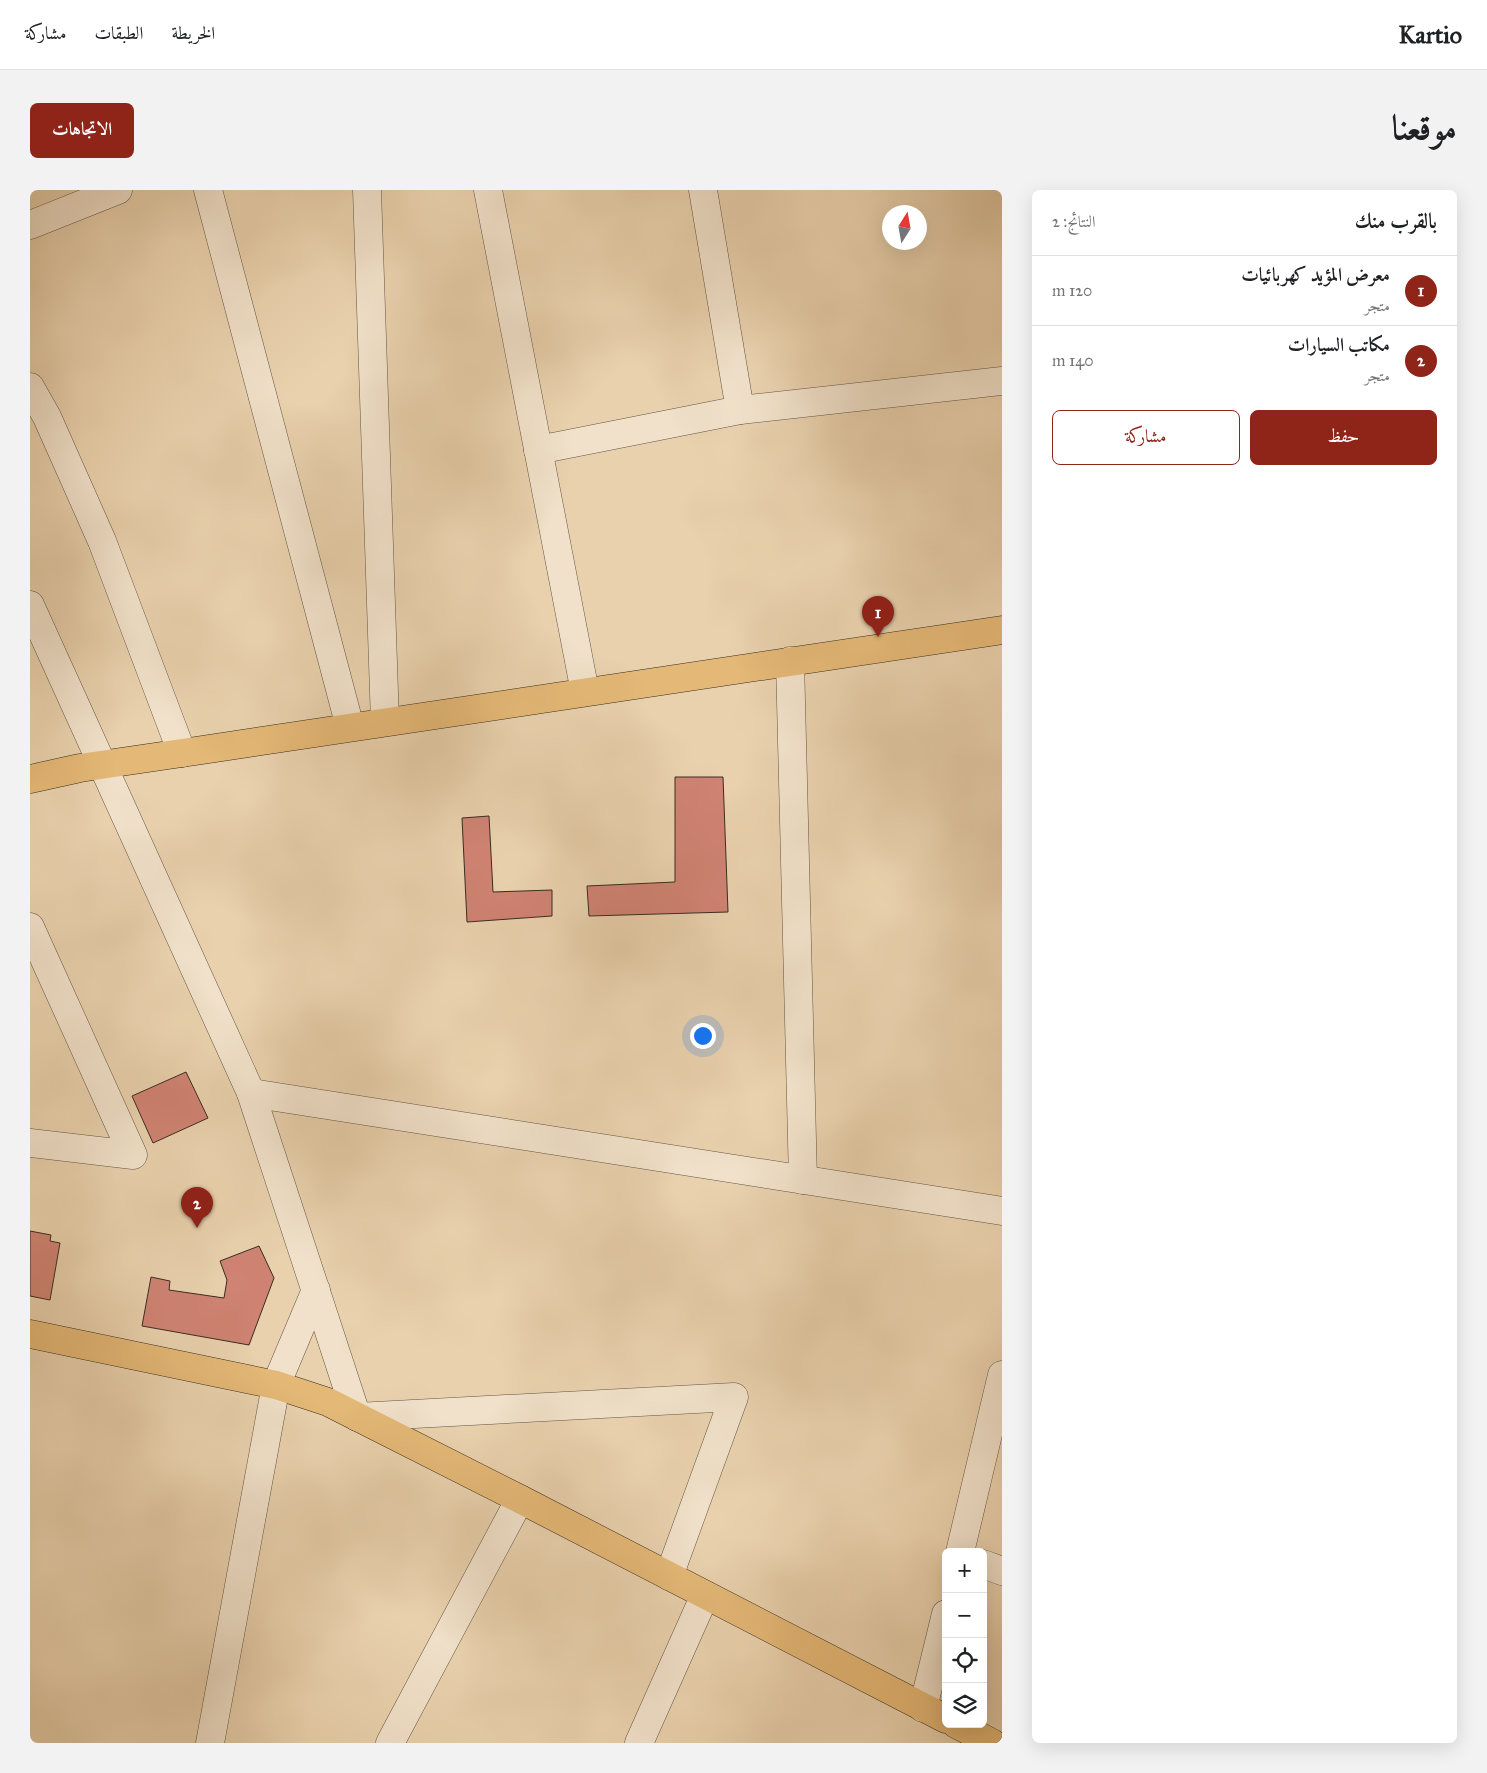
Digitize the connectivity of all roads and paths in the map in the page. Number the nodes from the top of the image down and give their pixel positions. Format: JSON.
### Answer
{"nodes":[{"id":1,"x":118,"y":190,"type":"edge"},
{"id":2,"x":208,"y":190,"type":"edge"},
{"id":3,"x":367,"y":190,"type":"edge"},
{"id":4,"x":488,"y":190,"type":"edge"},
{"id":5,"x":702,"y":190,"type":"edge"},
{"id":6,"x":32,"y":217,"type":"edge"},
{"id":7,"x":1002,"y":381,"type":"edge"},
{"id":8,"x":30,"y":387,"type":"edge"},
{"id":9,"x":740,"y":410,"type":"junction"},
{"id":10,"x":538,"y":450,"type":"junction"},
{"id":11,"x":30,"y":606,"type":"edge"},
{"id":12,"x":1002,"y":630,"type":"edge"},
{"id":13,"x":790,"y":662,"type":"junction"},
{"id":14,"x":585,"y":692,"type":"junction"},
{"id":15,"x":385,"y":722,"type":"junction"},
{"id":16,"x":350,"y":727,"type":"junction"},
{"id":17,"x":182,"y":753,"type":"junction"},
{"id":18,"x":102,"y":765,"type":"junction"},
{"id":19,"x":30,"y":779,"type":"edge"},
{"id":20,"x":30,"y":927,"type":"edge"},
{"id":21,"x":251,"y":1092,"type":"junction"},
{"id":22,"x":30,"y":1143,"type":"edge"},
{"id":23,"x":803,"y":1180,"type":"junction"},
{"id":24,"x":1002,"y":1211,"type":"edge"},
{"id":25,"x":316,"y":1290,"type":"junction"},
{"id":26,"x":30,"y":1334,"type":"edge"},
{"id":27,"x":276,"y":1385,"type":"junction"},
{"id":28,"x":1001,"y":1385,"type":"edge"},
{"id":29,"x":357,"y":1417,"type":"junction"},
{"id":30,"x":520,"y":1499,"type":"junction"},
{"id":31,"x":961,"y":1548,"type":"edge"},
{"id":32,"x":987,"y":1565,"type":"edge"},
{"id":33,"x":1002,"y":1571,"type":"edge"},
{"id":34,"x":669,"y":1576,"type":"junction"},
{"id":35,"x":705,"y":1595,"type":"junction"},
{"id":36,"x":943,"y":1638,"type":"edge"},
{"id":37,"x":935,"y":1713,"type":"edge"},
{"id":38,"x":964,"y":1728,"type":"edge"},
{"id":39,"x":210,"y":1743,"type":"edge"},
{"id":40,"x":390,"y":1743,"type":"edge"},
{"id":41,"x":639,"y":1743,"type":"edge"},
{"id":42,"x":992,"y":1743,"type":"edge"}],
"edges":[{"from":1,"to":6,"type":"street"},
{"from":2,"to":16,"type":"street"},
{"from":3,"to":15,"type":"street"},
{"from":4,"to":10,"type":"street"},
{"from":5,"to":9,"type":"street"},
{"from":7,"to":9,"type":"street"},
{"from":8,"to":17,"type":"street"},
{"from":9,"to":10,"type":"street"},
{"from":10,"to":14,"type":"street"},
{"from":11,"to":18,"type":"street"},
{"from":12,"to":13,"type":"main road"},
{"from":13,"to":14,"type":"main road"},
{"from":13,"to":23,"type":"street"},
{"from":14,"to":15,"type":"main road"},
{"from":15,"to":16,"type":"main road"},
{"from":16,"to":17,"type":"main road"},
{"from":17,"to":18,"type":"main road"},
{"from":18,"to":19,"type":"main road"},
{"from":18,"to":21,"type":"street"},
{"from":20,"to":22,"type":"street"},
{"from":21,"to":23,"type":"street"},
{"from":21,"to":25,"type":"street"},
{"from":23,"to":24,"type":"street"},
{"from":25,"to":27,"type":"street"},
{"from":25,"to":29,"type":"street"},
{"from":26,"to":27,"type":"main road"},
{"from":27,"to":29,"type":"main road"},
{"from":27,"to":39,"type":"street"},
{"from":28,"to":31,"type":"street"},
{"from":29,"to":30,"type":"main road"},
{"from":29,"to":34,"type":"street"},
{"from":30,"to":34,"type":"main road"},
{"from":30,"to":40,"type":"street"},
{"from":32,"to":33,"type":"street"},
{"from":34,"to":35,"type":"main road"},
{"from":35,"to":37,"type":"main road"},
{"from":35,"to":41,"type":"street"},
{"from":36,"to":37,"type":"street"},
{"from":38,"to":42,"type":"main road"}]}
